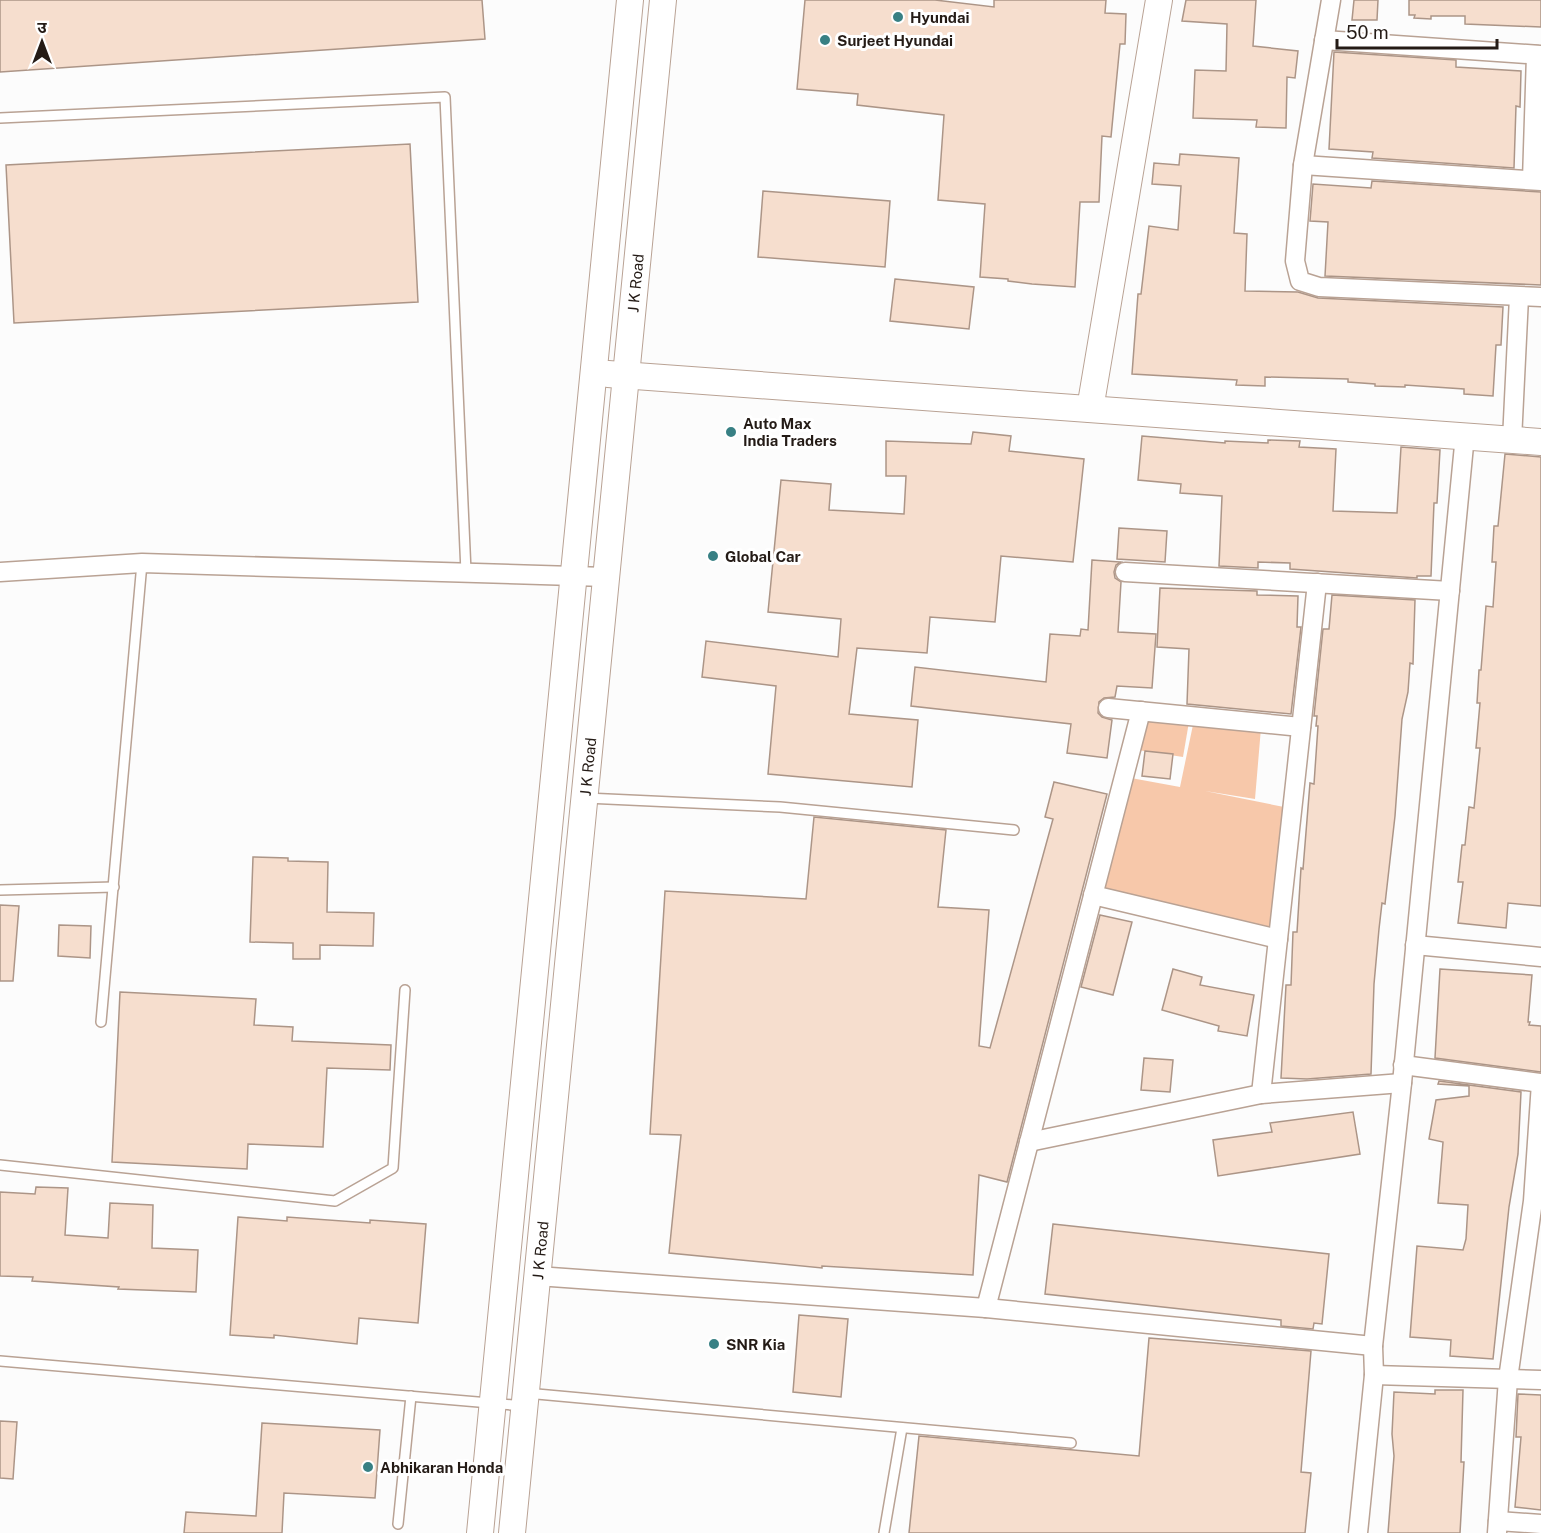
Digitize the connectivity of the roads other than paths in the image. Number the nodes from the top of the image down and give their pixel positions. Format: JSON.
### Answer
{"nodes":[{"id":1,"x":630,"y":0,"type":"edge"},
{"id":2,"x":663,"y":0,"type":"edge"},
{"id":3,"x":1159,"y":0,"type":"edge"},
{"id":4,"x":1331,"y":0,"type":"edge"},
{"id":5,"x":1324,"y":40,"type":"junction"},
{"id":6,"x":1538,"y":55,"type":"edge"},
{"id":7,"x":0,"y":118,"type":"edge"},
{"id":8,"x":1303,"y":165,"type":"junction"},
{"id":9,"x":1536,"y":181,"type":"edge"},
{"id":10,"x":1519,"y":297,"type":"junction"},
{"id":11,"x":1541,"y":297,"type":"edge"},
{"id":12,"x":593,"y":372,"type":"junction"},
{"id":13,"x":625,"y":376,"type":"junction"},
{"id":14,"x":1090,"y":409,"type":"junction"},
{"id":15,"x":1465,"y":435,"type":"junction"},
{"id":16,"x":1512,"y":440,"type":"junction"},
{"id":17,"x":1541,"y":442,"type":"edge"},
{"id":18,"x":142,"y":563,"type":"junction"},
{"id":19,"x":0,"y":572,"type":"edge"},
{"id":20,"x":466,"y":572,"type":"junction"},
{"id":21,"x":1125,"y":572,"type":"dead end"},
{"id":22,"x":573,"y":576,"type":"junction"},
{"id":23,"x":606,"y":577,"type":"junction"},
{"id":24,"x":1317,"y":583,"type":"junction"},
{"id":25,"x":1450,"y":591,"type":"junction"},
{"id":26,"x":1108,"y":708,"type":"dead end"},
{"id":27,"x":1141,"y":711,"type":"junction"},
{"id":28,"x":1301,"y":727,"type":"junction"},
{"id":29,"x":584,"y":798,"type":"junction"},
{"id":30,"x":1014,"y":830,"type":"dead end"},
{"id":31,"x":114,"y":886,"type":"junction"},
{"id":32,"x":0,"y":890,"type":"edge"},
{"id":33,"x":1093,"y":895,"type":"junction"},
{"id":34,"x":1278,"y":939,"type":"junction"},
{"id":35,"x":1415,"y":945,"type":"junction"},
{"id":36,"x":1541,"y":957,"type":"edge"},
{"id":37,"x":405,"y":990,"type":"dead end"},
{"id":38,"x":101,"y":1022,"type":"dead end"},
{"id":39,"x":1402,"y":1074,"type":"junction"},
{"id":40,"x":1541,"y":1083,"type":"edge"},
{"id":41,"x":1261,"y":1094,"type":"junction"},
{"id":42,"x":1029,"y":1142,"type":"junction"},
{"id":43,"x":0,"y":1165,"type":"edge"},
{"id":44,"x":1537,"y":1201,"type":"edge"},
{"id":45,"x":536,"y":1288,"type":"junction"},
{"id":46,"x":503,"y":1297,"type":"junction"},
{"id":47,"x":986,"y":1308,"type":"junction"},
{"id":48,"x":1373,"y":1346,"type":"junction"},
{"id":49,"x":0,"y":1361,"type":"edge"},
{"id":50,"x":1374,"y":1375,"type":"junction"},
{"id":51,"x":1508,"y":1379,"type":"junction"},
{"id":52,"x":1541,"y":1380,"type":"edge"},
{"id":53,"x":411,"y":1396,"type":"junction"},
{"id":54,"x":525,"y":1399,"type":"junction"},
{"id":55,"x":493,"y":1403,"type":"junction"},
{"id":56,"x":902,"y":1428,"type":"junction"},
{"id":57,"x":1071,"y":1443,"type":"dead end"},
{"id":58,"x":398,"y":1524,"type":"dead end"},
{"id":59,"x":1541,"y":1524,"type":"edge"},
{"id":60,"x":1497,"y":1527,"type":"edge"},
{"id":61,"x":480,"y":1533,"type":"edge"},
{"id":62,"x":512,"y":1533,"type":"edge"},
{"id":63,"x":884,"y":1533,"type":"edge"},
{"id":64,"x":1358,"y":1533,"type":"edge"}],
"edges":[{"from":1,"to":12,"type":"main road","name":"J K Road"},
{"from":2,"to":13,"type":"main road","name":"J K Road"},
{"from":3,"to":14,"type":"main road"},
{"from":4,"to":5,"type":"street"},
{"from":5,"to":6,"type":"street"},
{"from":5,"to":8,"type":"street"},
{"from":6,"to":9,"type":"street"},
{"from":7,"to":20,"type":"lane"},
{"from":8,"to":9,"type":"street"},
{"from":8,"to":10,"type":"street"},
{"from":10,"to":11,"type":"street"},
{"from":10,"to":16,"type":"street"},
{"from":12,"to":13,"type":"main road"},
{"from":12,"to":22,"type":"main road","name":"J K Road"},
{"from":13,"to":14,"type":"main road"},
{"from":13,"to":23,"type":"main road","name":"J K Road"},
{"from":14,"to":15,"type":"main road"},
{"from":15,"to":16,"type":"main road"},
{"from":15,"to":25,"type":"street"},
{"from":16,"to":17,"type":"main road"},
{"from":18,"to":19,"type":"street"},
{"from":18,"to":20,"type":"street"},
{"from":18,"to":31,"type":"lane"},
{"from":20,"to":22,"type":"street"},
{"from":21,"to":24,"type":"street"},
{"from":22,"to":23,"type":"street"},
{"from":22,"to":46,"type":"main road","name":"J K Road"},
{"from":23,"to":29,"type":"main road","name":"J K Road"},
{"from":24,"to":25,"type":"street"},
{"from":24,"to":28,"type":"street"},
{"from":25,"to":35,"type":"street"},
{"from":26,"to":27,"type":"street"},
{"from":27,"to":28,"type":"street"},
{"from":27,"to":33,"type":"street"},
{"from":28,"to":34,"type":"street"},
{"from":29,"to":30,"type":"lane"},
{"from":29,"to":45,"type":"main road","name":"J K Road"},
{"from":31,"to":32,"type":"lane"},
{"from":31,"to":38,"type":"lane"},
{"from":33,"to":34,"type":"street"},
{"from":33,"to":42,"type":"street"},
{"from":34,"to":41,"type":"street"},
{"from":35,"to":36,"type":"street"},
{"from":35,"to":39,"type":"street"},
{"from":37,"to":43,"type":"lane"},
{"from":39,"to":40,"type":"street"},
{"from":39,"to":41,"type":"street"},
{"from":39,"to":48,"type":"street"},
{"from":40,"to":44,"type":"street"},
{"from":41,"to":42,"type":"street"},
{"from":42,"to":47,"type":"street"},
{"from":44,"to":51,"type":"street"},
{"from":45,"to":46,"type":"main road"},
{"from":45,"to":47,"type":"street"},
{"from":45,"to":54,"type":"main road","name":"J K Road"},
{"from":46,"to":55,"type":"main road","name":"J K Road"},
{"from":47,"to":48,"type":"street"},
{"from":48,"to":50,"type":"street"},
{"from":49,"to":53,"type":"lane"},
{"from":50,"to":51,"type":"street"},
{"from":50,"to":64,"type":"street"},
{"from":51,"to":52,"type":"street"},
{"from":51,"to":60,"type":"street"},
{"from":53,"to":55,"type":"lane"},
{"from":53,"to":58,"type":"lane"},
{"from":54,"to":55,"type":"lane"},
{"from":54,"to":56,"type":"lane"},
{"from":54,"to":62,"type":"main road","name":"J K Road"},
{"from":55,"to":61,"type":"main road","name":"J K Road"},
{"from":56,"to":57,"type":"lane"},
{"from":56,"to":63,"type":"lane"},
{"from":59,"to":60,"type":"street"}]}
